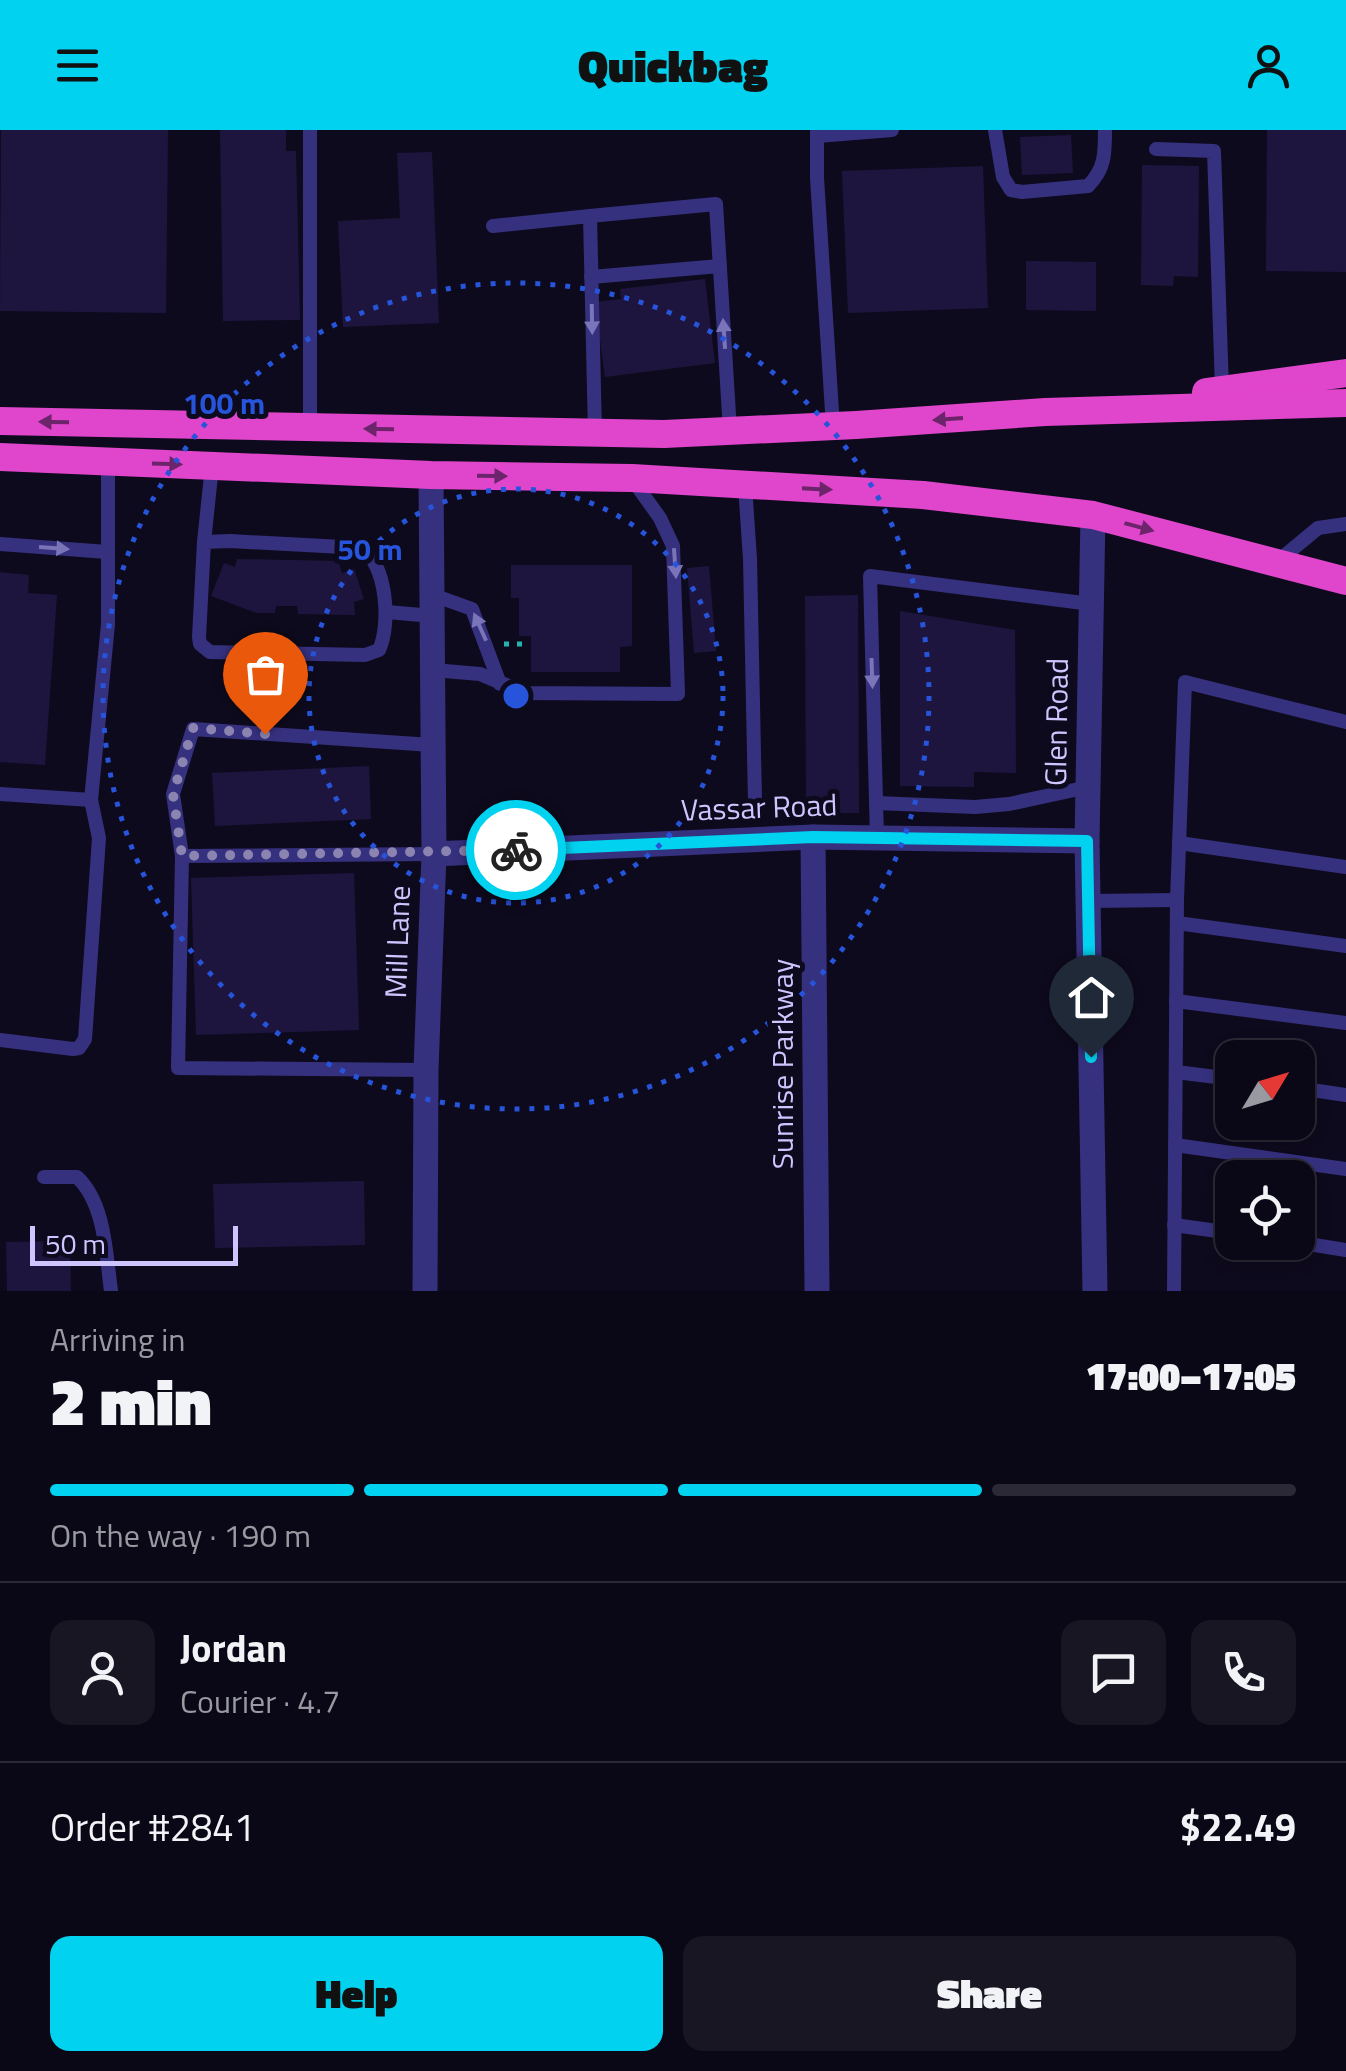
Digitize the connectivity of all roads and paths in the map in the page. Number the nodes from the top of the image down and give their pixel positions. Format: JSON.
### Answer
{"nodes":[{"id":1,"x":310,"y":130,"type":"edge"},
{"id":2,"x":892,"y":130,"type":"edge"},
{"id":3,"x":995,"y":130,"type":"edge"},
{"id":4,"x":1104,"y":130,"type":"edge"},
{"id":5,"x":817,"y":133,"type":"edge"},
{"id":6,"x":1156,"y":149,"type":"dead end"},
{"id":7,"x":590,"y":216,"type":"junction"},
{"id":8,"x":493,"y":226,"type":"dead end"},
{"id":9,"x":720,"y":266,"type":"junction"},
{"id":10,"x":591,"y":277,"type":"junction"},
{"id":11,"x":1346,"y":374,"type":"edge"},
{"id":12,"x":1222,"y":390,"type":"junction"},
{"id":13,"x":1346,"y":403,"type":"edge"},
{"id":14,"x":1045,"y":412,"type":"junction"},
{"id":15,"x":0,"y":421,"type":"edge"},
{"id":16,"x":834,"y":426,"type":"junction"},
{"id":17,"x":310,"y":428,"type":"junction"},
{"id":18,"x":730,"y":431,"type":"junction"},
{"id":19,"x":595,"y":433,"type":"junction"},
{"id":20,"x":0,"y":457,"type":"edge"},
{"id":21,"x":108,"y":462,"type":"junction"},
{"id":22,"x":212,"y":466,"type":"junction"},
{"id":23,"x":431,"y":475,"type":"junction"},
{"id":24,"x":632,"y":478,"type":"junction"},
{"id":25,"x":744,"y":485,"type":"junction"},
{"id":26,"x":1093,"y":515,"type":"junction"},
{"id":27,"x":1346,"y":524,"type":"edge"},
{"id":28,"x":204,"y":542,"type":"junction"},
{"id":29,"x":0,"y":544,"type":"edge"},
{"id":30,"x":108,"y":552,"type":"junction"},
{"id":31,"x":1276,"y":562,"type":"junction"},
{"id":32,"x":1346,"y":581,"type":"edge"},
{"id":33,"x":1091,"y":604,"type":"junction"},
{"id":34,"x":433,"y":606,"type":"junction"},
{"id":35,"x":387,"y":612,"type":"junction"},
{"id":36,"x":433,"y":670,"type":"junction"},
{"id":37,"x":500,"y":684,"type":"junction"},
{"id":38,"x":1346,"y":722,"type":"edge"},
{"id":39,"x":432,"y":745,"type":"junction"},
{"id":40,"x":1088,"y":786,"type":"junction"},
{"id":41,"x":0,"y":794,"type":"edge"},
{"id":42,"x":91,"y":800,"type":"junction"},
{"id":43,"x":755,"y":801,"type":"dead end"},
{"id":44,"x":876,"y":804,"type":"junction"},
{"id":45,"x":813,"y":837,"type":"junction"},
{"id":46,"x":877,"y":838,"type":"junction"},
{"id":47,"x":1087,"y":841,"type":"junction"},
{"id":48,"x":1179,"y":844,"type":"junction"},
{"id":49,"x":434,"y":854,"type":"junction"},
{"id":50,"x":182,"y":856,"type":"junction"},
{"id":51,"x":1346,"y":867,"type":"edge"},
{"id":52,"x":1177,"y":900,"type":"junction"},
{"id":53,"x":1088,"y":901,"type":"junction"},
{"id":54,"x":1177,"y":923,"type":"junction"},
{"id":55,"x":1346,"y":946,"type":"edge"},
{"id":56,"x":1176,"y":1001,"type":"junction"},
{"id":57,"x":1346,"y":1023,"type":"edge"},
{"id":58,"x":0,"y":1040,"type":"edge"},
{"id":59,"x":426,"y":1070,"type":"junction"},
{"id":60,"x":1176,"y":1072,"type":"junction"},
{"id":61,"x":1215,"y":1078,"type":"edge"},
{"id":62,"x":1315,"y":1090,"type":"edge"},
{"id":63,"x":1346,"y":1095,"type":"edge"},
{"id":64,"x":1175,"y":1145,"type":"junction"},
{"id":65,"x":1346,"y":1169,"type":"edge"},
{"id":66,"x":44,"y":1177,"type":"dead end"},
{"id":67,"x":1174,"y":1225,"type":"junction"},
{"id":68,"x":1215,"y":1231,"type":"edge"},
{"id":69,"x":1315,"y":1245,"type":"edge"},
{"id":70,"x":1346,"y":1250,"type":"edge"},
{"id":71,"x":111,"y":1291,"type":"edge"},
{"id":72,"x":425,"y":1291,"type":"edge"},
{"id":73,"x":817,"y":1291,"type":"edge"},
{"id":74,"x":1094,"y":1291,"type":"edge"},
{"id":75,"x":1174,"y":1291,"type":"edge"}],
"edges":[{"from":1,"to":17,"type":"lane"},
{"from":2,"to":5,"type":"lane"},
{"from":3,"to":4,"type":"lane"},
{"from":5,"to":16,"type":"lane"},
{"from":6,"to":12,"type":"lane"},
{"from":7,"to":8,"type":"lane"},
{"from":7,"to":9,"type":"lane"},
{"from":7,"to":10,"type":"lane"},
{"from":9,"to":10,"type":"lane"},
{"from":18,"to":9,"type":"lane","one_way":true},
{"from":10,"to":19,"type":"lane","one_way":true},
{"from":11,"to":12,"type":"highway"},
{"from":12,"to":14,"type":"highway"},
{"from":13,"to":14,"type":"highway"},
{"from":14,"to":16,"type":"highway","one_way":true},
{"from":17,"to":15,"type":"highway","one_way":true},
{"from":16,"to":18,"type":"highway"},
{"from":19,"to":17,"type":"highway","one_way":true},
{"from":18,"to":19,"type":"highway"},
{"from":20,"to":21,"type":"highway"},
{"from":21,"to":22,"type":"highway","one_way":true},
{"from":21,"to":30,"type":"lane"},
{"from":22,"to":23,"type":"highway"},
{"from":22,"to":28,"type":"lane"},
{"from":23,"to":24,"type":"highway","one_way":true},
{"from":23,"to":34,"type":"street","name":"Mill Lane"},
{"from":24,"to":25,"type":"highway"},
{"from":24,"to":37,"type":"lane","one_way":true},
{"from":25,"to":26,"type":"highway","one_way":true},
{"from":25,"to":43,"type":"lane"},
{"from":26,"to":31,"type":"highway","one_way":true},
{"from":26,"to":33,"type":"street","name":"Glen Road"},
{"from":27,"to":31,"type":"lane"},
{"from":28,"to":35,"type":"lane"},
{"from":28,"to":35,"type":"lane"},
{"from":29,"to":30,"type":"lane","one_way":true},
{"from":30,"to":42,"type":"lane"},
{"from":31,"to":32,"type":"highway"},
{"from":33,"to":40,"type":"street","name":"Glen Road"},
{"from":33,"to":44,"type":"lane","one_way":true},
{"from":34,"to":35,"type":"lane"},
{"from":34,"to":36,"type":"street","name":"Mill Lane"},
{"from":37,"to":34,"type":"lane","one_way":true},
{"from":36,"to":37,"type":"lane"},
{"from":36,"to":39,"type":"street","name":"Mill Lane"},
{"from":38,"to":48,"type":"lane"},
{"from":39,"to":49,"type":"street","name":"Mill Lane"},
{"from":39,"to":50,"type":"lane"},
{"from":40,"to":44,"type":"lane"},
{"from":40,"to":47,"type":"street","name":"Glen Road"},
{"from":41,"to":42,"type":"lane"},
{"from":42,"to":58,"type":"lane"},
{"from":44,"to":46,"type":"lane"},
{"from":45,"to":46,"type":"street","name":"Vassar Road"},
{"from":45,"to":49,"type":"street","name":"Vassar Road"},
{"from":45,"to":73,"type":"street","name":"Sunrise Parkway"},
{"from":46,"to":47,"type":"street","name":"Vassar Road"},
{"from":47,"to":53,"type":"street","name":"Glen Road"},
{"from":48,"to":51,"type":"lane"},
{"from":48,"to":52,"type":"lane"},
{"from":49,"to":50,"type":"lane"},
{"from":49,"to":59,"type":"street","name":"Mill Lane"},
{"from":50,"to":59,"type":"lane"},
{"from":52,"to":53,"type":"lane"},
{"from":52,"to":54,"type":"lane"},
{"from":53,"to":74,"type":"street","name":"Glen Road"},
{"from":54,"to":55,"type":"lane"},
{"from":54,"to":56,"type":"lane"},
{"from":56,"to":57,"type":"lane"},
{"from":56,"to":60,"type":"lane"},
{"from":59,"to":72,"type":"street","name":"Mill Lane"},
{"from":60,"to":61,"type":"lane"},
{"from":60,"to":64,"type":"lane"},
{"from":62,"to":63,"type":"lane"},
{"from":64,"to":65,"type":"lane"},
{"from":64,"to":67,"type":"lane"},
{"from":66,"to":71,"type":"lane"},
{"from":67,"to":68,"type":"lane"},
{"from":67,"to":75,"type":"lane"},
{"from":69,"to":70,"type":"lane"}]}
